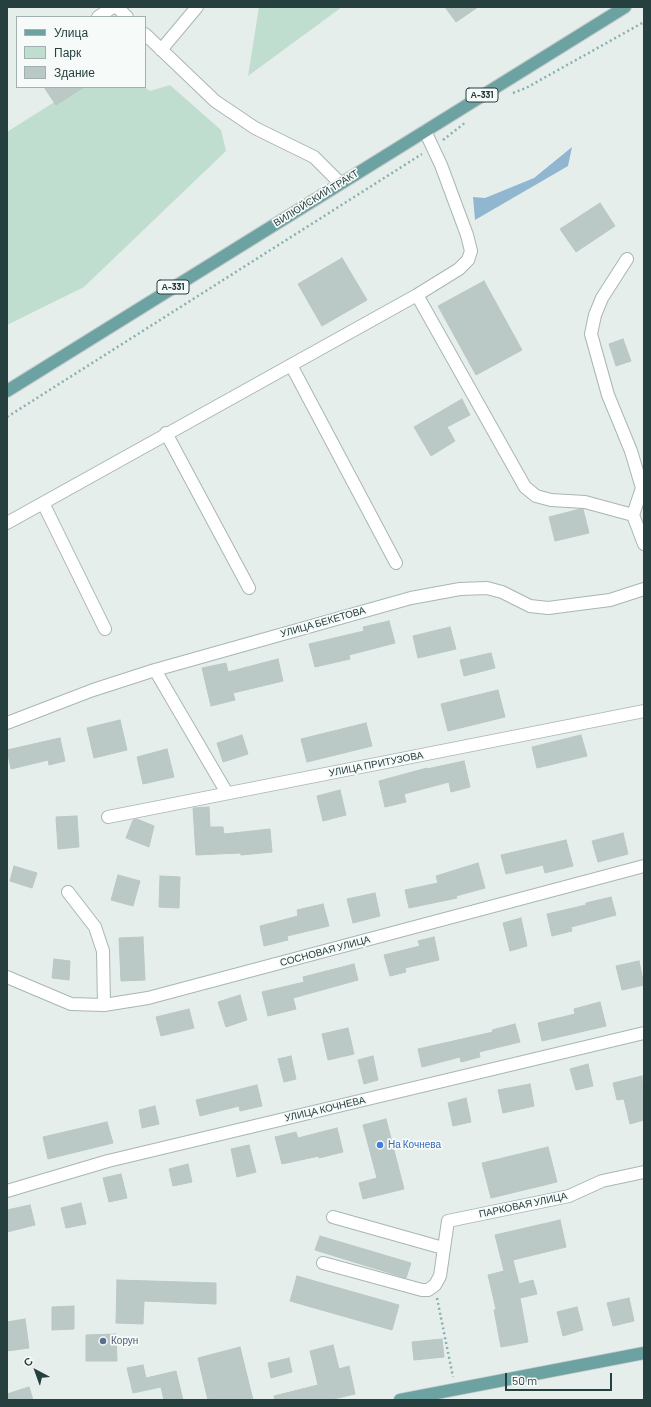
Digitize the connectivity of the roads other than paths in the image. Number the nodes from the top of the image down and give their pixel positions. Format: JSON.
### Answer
{"nodes":[{"id":1,"x":113,"y":7,"type":"edge"},
{"id":2,"x":117,"y":7,"type":"edge"},
{"id":3,"x":197,"y":7,"type":"edge"},
{"id":4,"x":625,"y":7,"type":"edge"},
{"id":5,"x":100,"y":16,"type":"edge"},
{"id":6,"x":126,"y":16,"type":"edge"},
{"id":7,"x":146,"y":35,"type":"edge"},
{"id":8,"x":161,"y":50,"type":"junction"},
{"id":9,"x":425,"y":131,"type":"junction"},
{"id":10,"x":340,"y":183,"type":"junction"},
{"id":11,"x":627,"y":259,"type":"dead end"},
{"id":12,"x":417,"y":295,"type":"junction"},
{"id":13,"x":290,"y":365,"type":"junction"},
{"id":14,"x":7,"y":391,"type":"edge"},
{"id":15,"x":166,"y":433,"type":"junction"},
{"id":16,"x":43,"y":503,"type":"junction"},
{"id":17,"x":633,"y":515,"type":"junction"},
{"id":18,"x":7,"y":522,"type":"edge"},
{"id":19,"x":644,"y":544,"type":"edge"},
{"id":20,"x":396,"y":562,"type":"dead end"},
{"id":21,"x":249,"y":588,"type":"dead end"},
{"id":22,"x":644,"y":589,"type":"edge"},
{"id":23,"x":105,"y":629,"type":"dead end"},
{"id":24,"x":155,"y":670,"type":"junction"},
{"id":25,"x":644,"y":711,"type":"edge"},
{"id":26,"x":7,"y":723,"type":"edge"},
{"id":27,"x":227,"y":793,"type":"junction"},
{"id":28,"x":108,"y":817,"type":"dead end"},
{"id":29,"x":644,"y":866,"type":"edge"},
{"id":30,"x":68,"y":892,"type":"dead end"},
{"id":31,"x":7,"y":977,"type":"edge"},
{"id":32,"x":104,"y":1005,"type":"junction"},
{"id":33,"x":644,"y":1033,"type":"edge"},
{"id":34,"x":644,"y":1172,"type":"edge"},
{"id":35,"x":7,"y":1191,"type":"edge"},
{"id":36,"x":333,"y":1217,"type":"dead end"},
{"id":37,"x":443,"y":1248,"type":"junction"},
{"id":38,"x":323,"y":1262,"type":"dead end"},
{"id":39,"x":643,"y":1355,"type":"edge"},
{"id":40,"x":400,"y":1400,"type":"edge"}],
"edges":[{"from":1,"to":5,"type":"street"},
{"from":2,"to":6,"type":"street"},
{"from":3,"to":8,"type":"street"},
{"from":4,"to":9,"type":"main road","name":"ВИЛЮЙСКИЙ ТРАКТ","number":"А-331"},
{"from":7,"to":8,"type":"street"},
{"from":8,"to":10,"type":"street"},
{"from":9,"to":10,"type":"main road","name":"ВИЛЮЙСКИЙ ТРАКТ","number":"А-331"},
{"from":9,"to":12,"type":"street"},
{"from":10,"to":14,"type":"main road","name":"ВИЛЮЙСКИЙ ТРАКТ","number":"А-331"},
{"from":11,"to":17,"type":"street"},
{"from":12,"to":13,"type":"street"},
{"from":12,"to":17,"type":"street"},
{"from":13,"to":15,"type":"street"},
{"from":13,"to":20,"type":"street"},
{"from":15,"to":16,"type":"street"},
{"from":15,"to":21,"type":"street"},
{"from":16,"to":18,"type":"street"},
{"from":16,"to":23,"type":"street"},
{"from":17,"to":19,"type":"street"},
{"from":22,"to":24,"type":"street","name":"УЛИЦА БЕКЕТОВА"},
{"from":24,"to":26,"type":"street","name":"УЛИЦА БЕКЕТОВА"},
{"from":24,"to":27,"type":"street"},
{"from":25,"to":27,"type":"street","name":"УЛИЦА ПРИТУЗОВА"},
{"from":27,"to":28,"type":"street","name":"УЛИЦА ПРИТУЗОВА"},
{"from":29,"to":32,"type":"street","name":"СОСНОВАЯ УЛИЦА"},
{"from":30,"to":32,"type":"street"},
{"from":31,"to":32,"type":"street","name":"СОСНОВАЯ УЛИЦА"},
{"from":33,"to":35,"type":"street","name":"УЛИЦА КОЧНЕВА"},
{"from":34,"to":37,"type":"street","name":"ПАРКОВАЯ УЛИЦА"},
{"from":36,"to":37,"type":"street"},
{"from":37,"to":38,"type":"street"},
{"from":39,"to":40,"type":"main road"}]}
